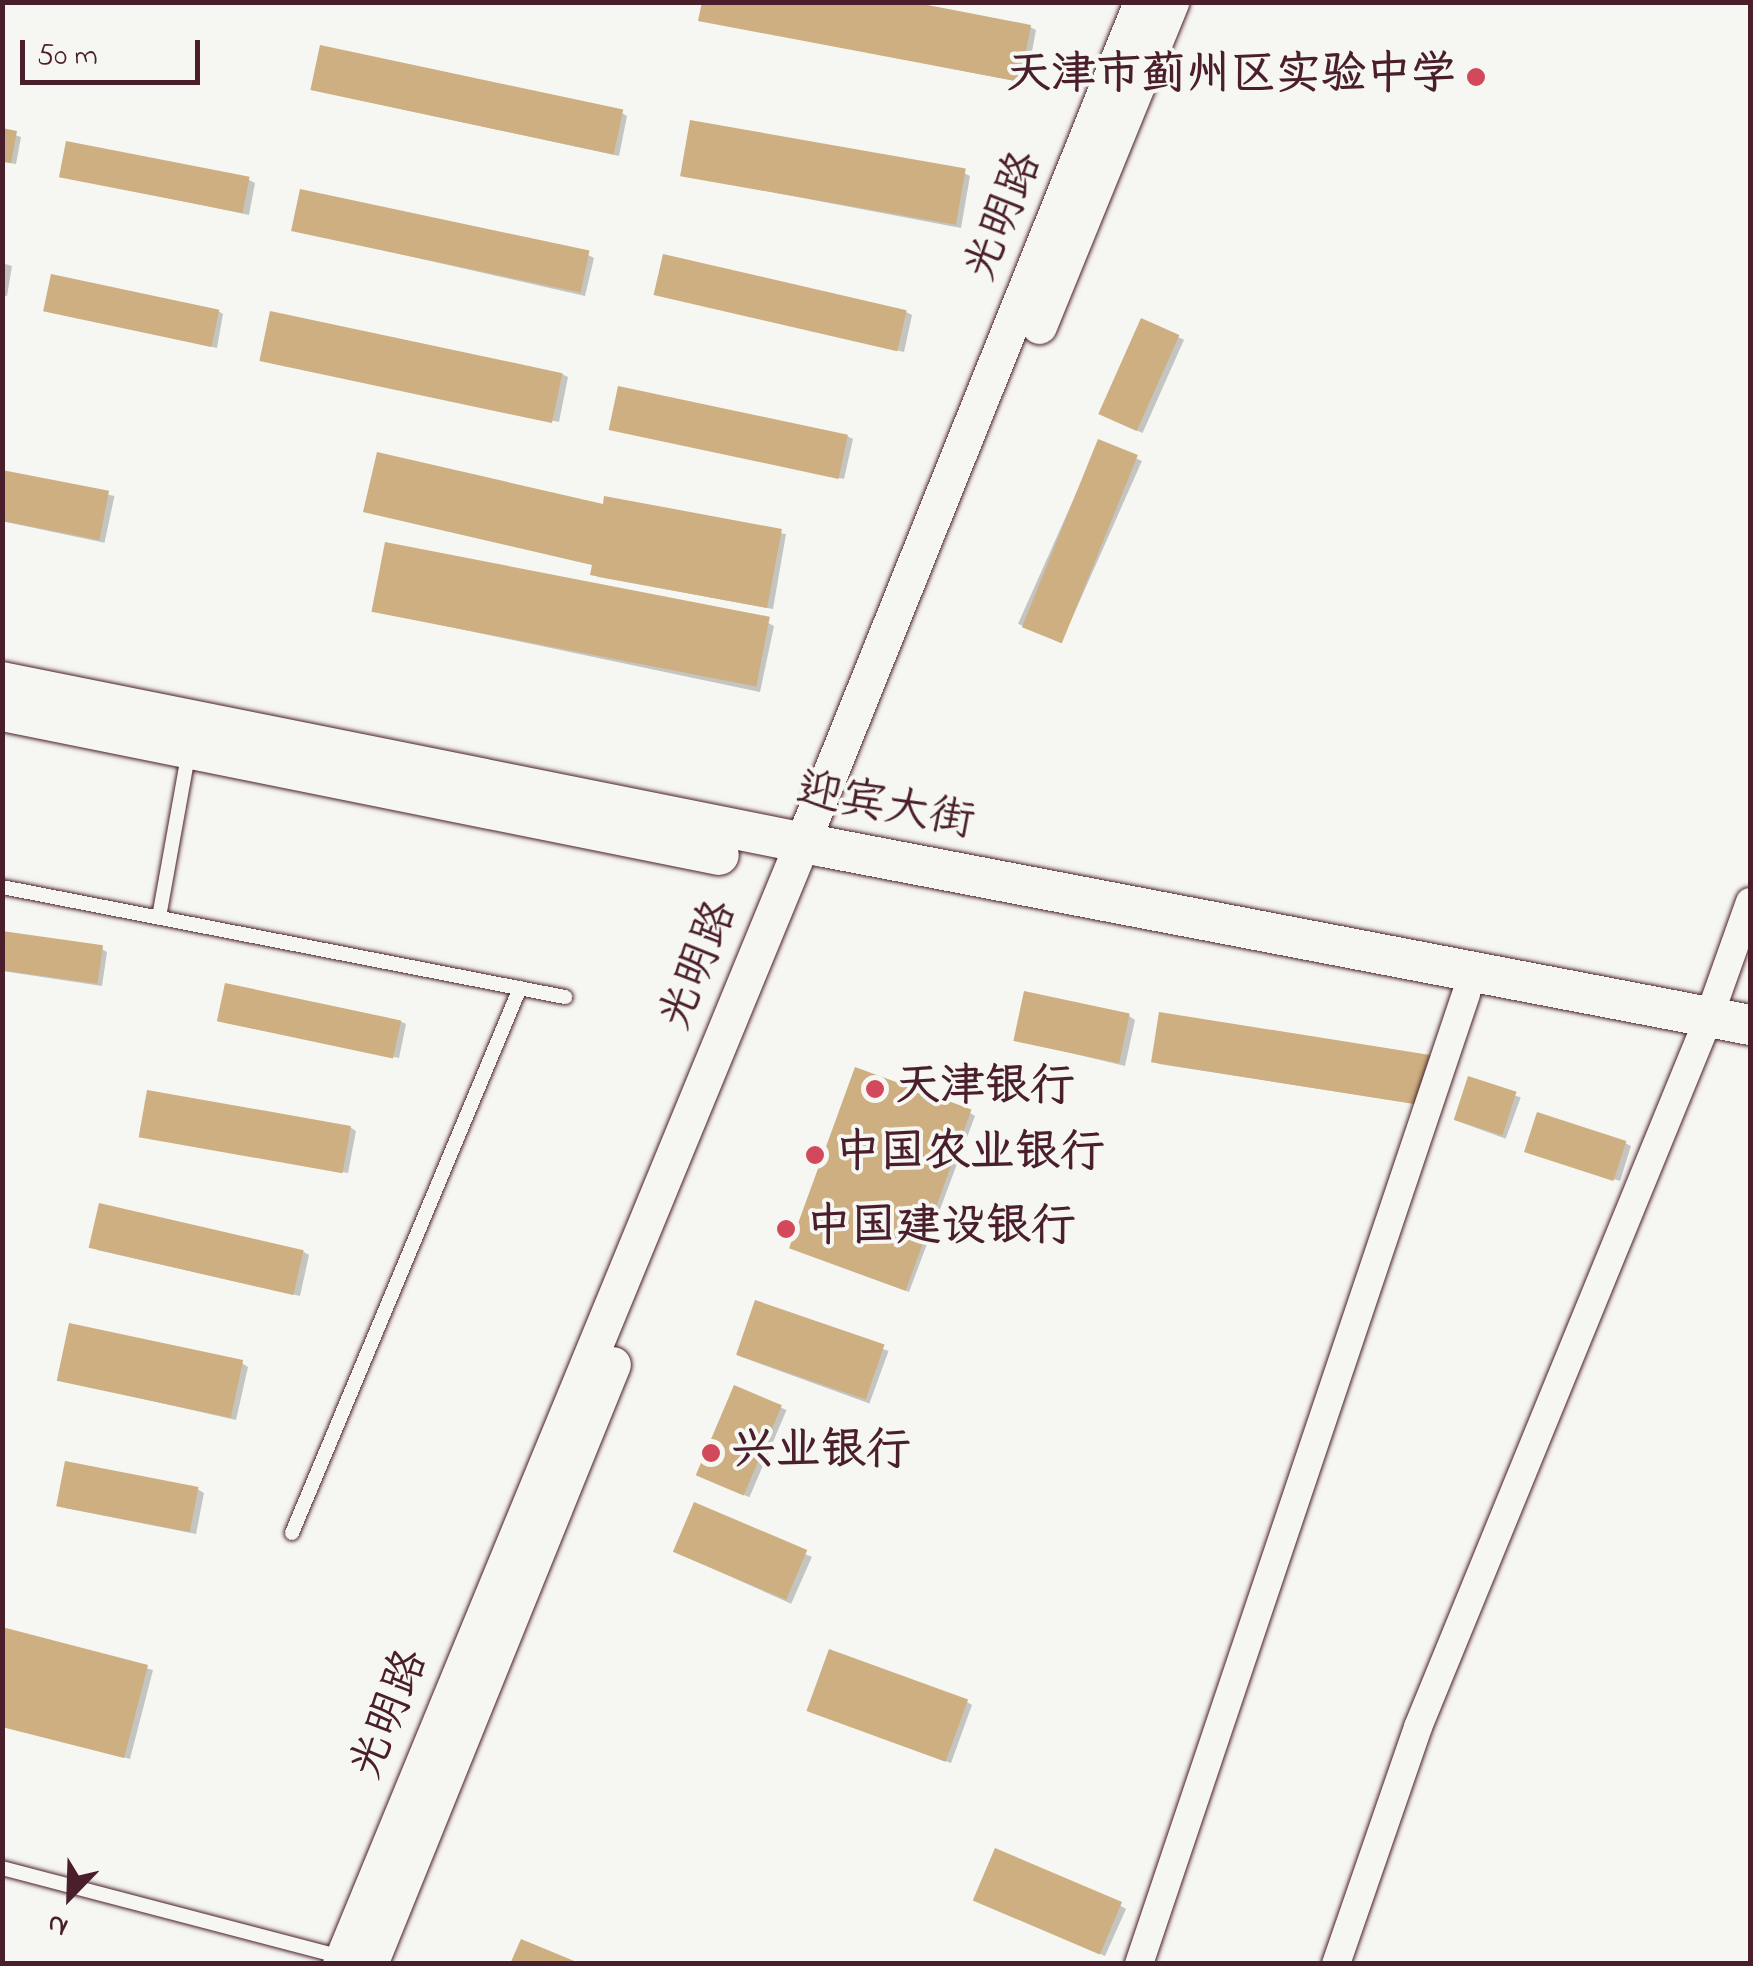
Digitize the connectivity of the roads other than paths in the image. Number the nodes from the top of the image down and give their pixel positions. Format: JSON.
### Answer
{"nodes":[{"id":1,"x":1142,"y":2,"type":"edge"},
{"id":2,"x":1171,"y":2,"type":"edge"},
{"id":3,"x":2,"y":682,"type":"edge"},
{"id":4,"x":2,"y":711,"type":"edge"},
{"id":5,"x":189,"y":749,"type":"junction"},
{"id":6,"x":808,"y":858,"type":"junction"},
{"id":7,"x":2,"y":886,"type":"edge"},
{"id":8,"x":1750,"y":902,"type":"edge"},
{"id":9,"x":159,"y":918,"type":"junction"},
{"id":10,"x":520,"y":988,"type":"junction"},
{"id":11,"x":1466,"y":994,"type":"junction"},
{"id":12,"x":565,"y":997,"type":"dead end"},
{"id":13,"x":1750,"y":1024,"type":"edge"},
{"id":14,"x":1704,"y":1027,"type":"junction"},
{"id":15,"x":1750,"y":1048,"type":"edge"},
{"id":16,"x":292,"y":1532,"type":"dead end"},
{"id":17,"x":2,"y":1868,"type":"edge"},
{"id":18,"x":353,"y":1962,"type":"edge"},
{"id":19,"x":1139,"y":1964,"type":"edge"},
{"id":20,"x":1336,"y":1964,"type":"edge"}],
"edges":[{"from":1,"to":6,"type":"street","name":"光明路"},
{"from":2,"to":6,"type":"street","name":"光明路"},
{"from":3,"to":6,"type":"main road","name":"迎宾大街"},
{"from":4,"to":5,"type":"main road","name":"迎宾大街"},
{"from":5,"to":6,"type":"main road","name":"迎宾大街"},
{"from":5,"to":9,"type":"lane"},
{"from":6,"to":11,"type":"main road","name":"迎宾大街"},
{"from":6,"to":14,"type":"main road","name":"迎宾大街"},
{"from":6,"to":18,"type":"street","name":"光明路"},
{"from":7,"to":9,"type":"lane"},
{"from":8,"to":14,"type":"street"},
{"from":9,"to":10,"type":"lane"},
{"from":10,"to":12,"type":"lane"},
{"from":10,"to":16,"type":"lane"},
{"from":11,"to":14,"type":"main road","name":"迎宾大街"},
{"from":11,"to":19,"type":"street"},
{"from":13,"to":14,"type":"main road","name":"迎宾大街"},
{"from":14,"to":15,"type":"main road","name":"迎宾大街"},
{"from":14,"to":20,"type":"street"},
{"from":17,"to":18,"type":"lane"}]}
